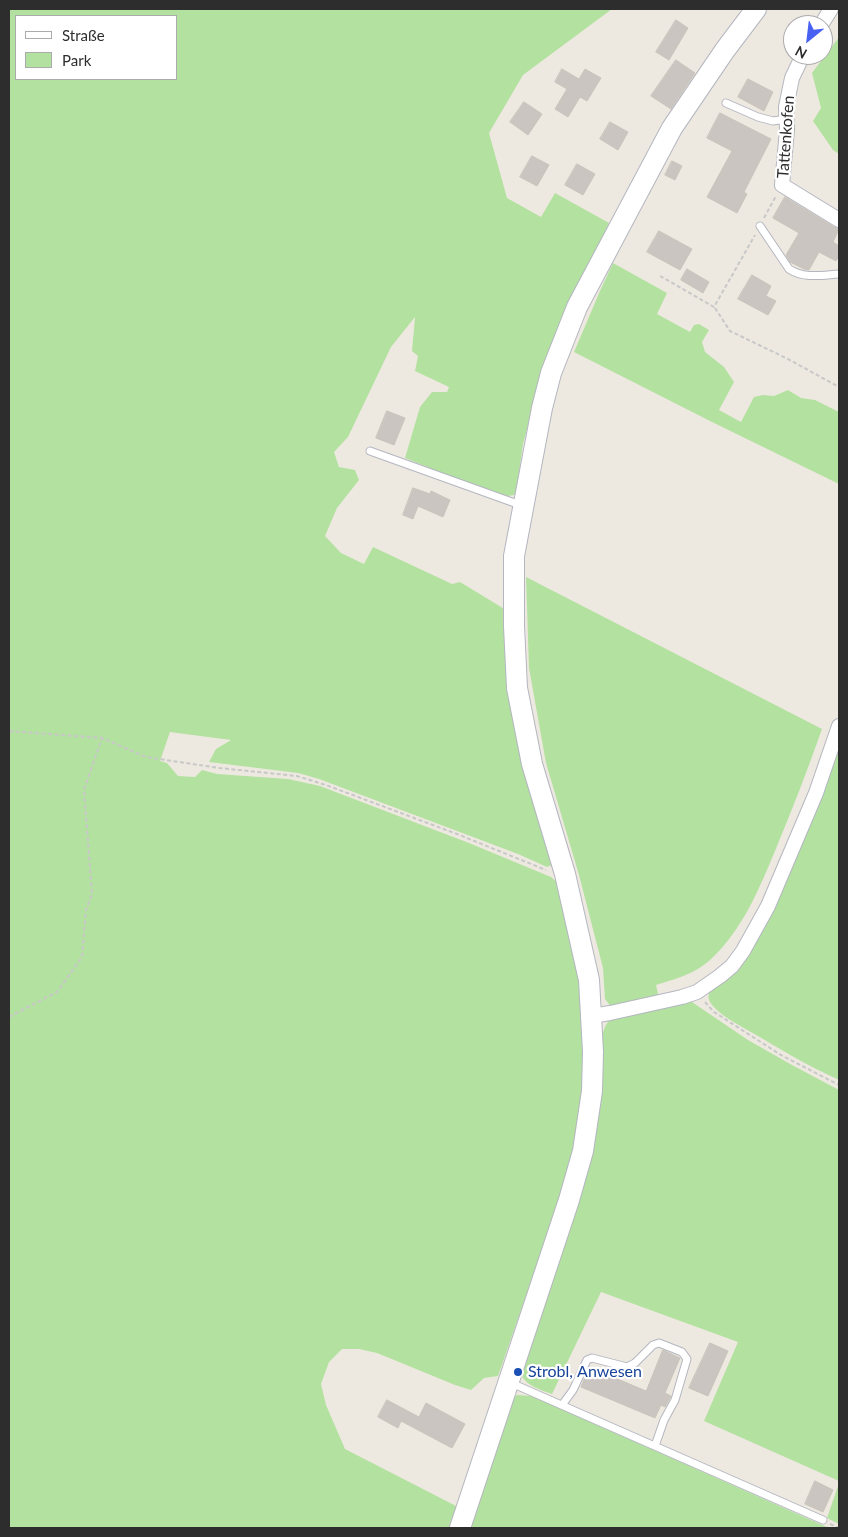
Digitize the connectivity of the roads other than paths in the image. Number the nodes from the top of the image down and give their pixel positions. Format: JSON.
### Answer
{"nodes":[{"id":1,"x":756,"y":9,"type":"edge"},
{"id":2,"x":798,"y":65,"type":"edge"},
{"id":3,"x":726,"y":103,"type":"dead end"},
{"id":4,"x":786,"y":119,"type":"junction"},
{"id":5,"x":839,"y":220,"type":"edge"},
{"id":6,"x":760,"y":226,"type":"road end"},
{"id":7,"x":839,"y":274,"type":"edge"},
{"id":8,"x":370,"y":451,"type":"dead end"},
{"id":9,"x":523,"y":507,"type":"junction"},
{"id":10,"x":839,"y":726,"type":"edge"},
{"id":11,"x":592,"y":1016,"type":"junction"},
{"id":12,"x":508,"y":1382,"type":"junction"},
{"id":13,"x":562,"y":1405,"type":"junction"},
{"id":14,"x":655,"y":1446,"type":"junction"},
{"id":15,"x":822,"y":1520,"type":"dead end"},
{"id":16,"x":460,"y":1528,"type":"edge"}],
"edges":[{"from":1,"to":9,"type":"main road"},
{"from":2,"to":4,"type":"street","name":"Tattenkofen"},
{"from":3,"to":4,"type":"lane"},
{"from":4,"to":5,"type":"street","name":"Tattenkofen"},
{"from":6,"to":7,"type":"lane"},
{"from":8,"to":9,"type":"lane"},
{"from":9,"to":11,"type":"main road"},
{"from":10,"to":11,"type":"street"},
{"from":11,"to":12,"type":"main road"},
{"from":12,"to":13,"type":"lane"},
{"from":12,"to":16,"type":"main road"},
{"from":13,"to":14,"type":"lane"},
{"from":13,"to":14,"type":"lane"},
{"from":14,"to":15,"type":"lane"}]}
